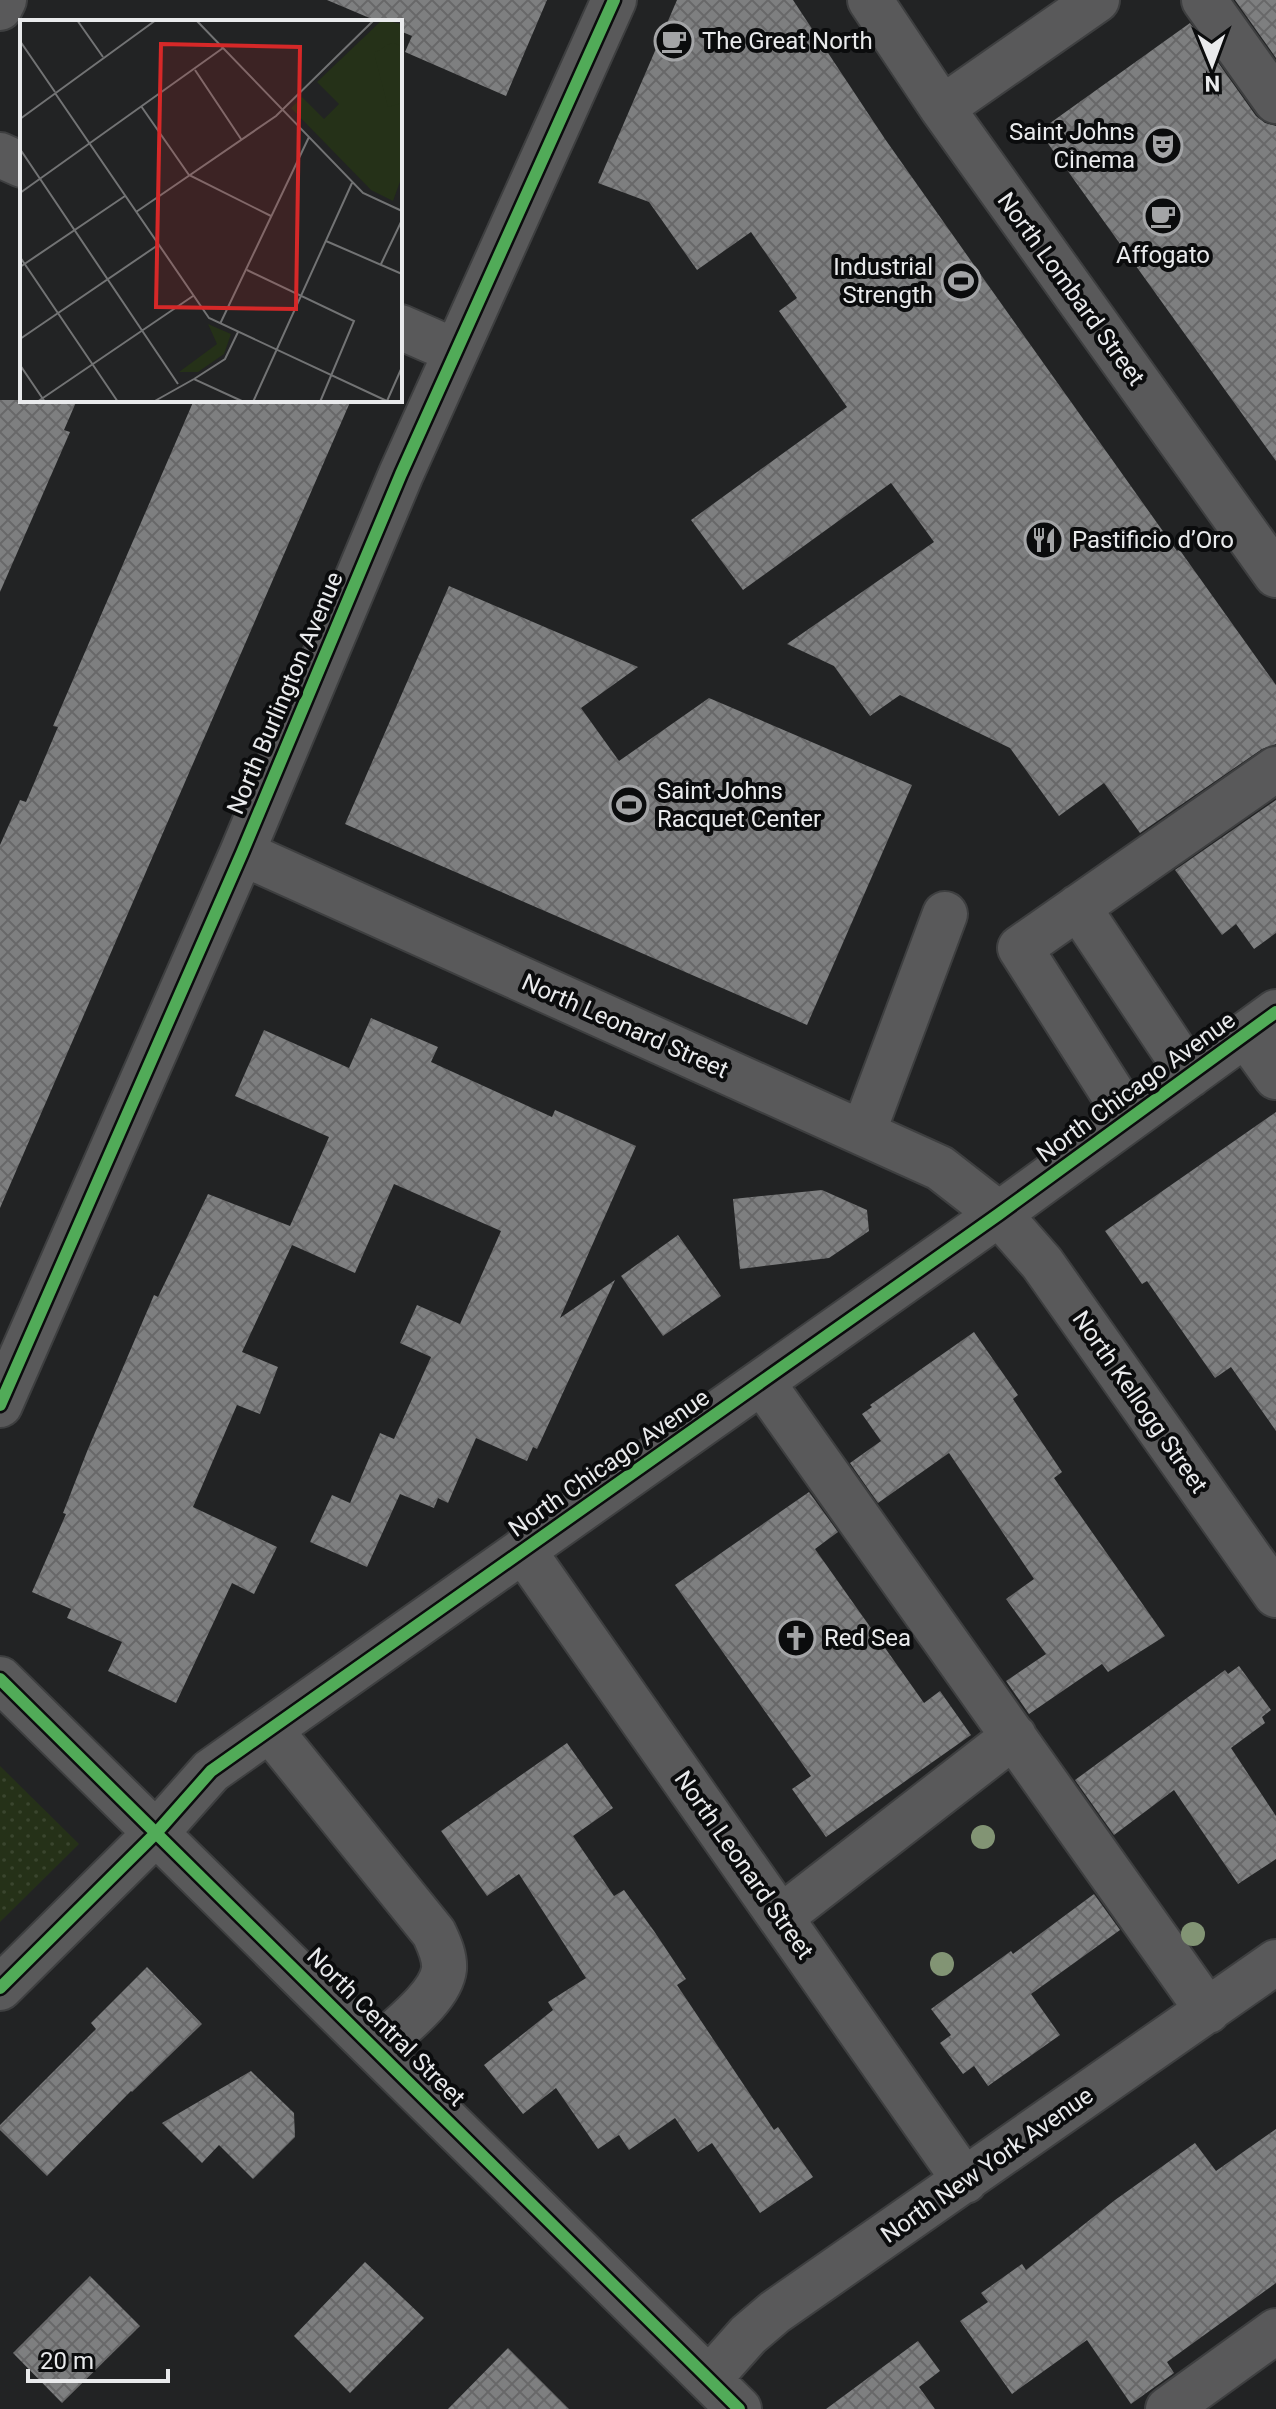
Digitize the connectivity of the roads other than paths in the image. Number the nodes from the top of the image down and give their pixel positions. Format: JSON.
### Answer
{"nodes":[{"id":1,"x":4,"y":0,"type":"edge"},
{"id":2,"x":614,"y":0,"type":"edge"},
{"id":3,"x":870,"y":0,"type":"edge"},
{"id":4,"x":1097,"y":0,"type":"edge"},
{"id":5,"x":1204,"y":0,"type":"edge"},
{"id":6,"x":0,"y":8,"type":"edge"},
{"id":7,"x":1276,"y":101,"type":"edge"},
{"id":8,"x":942,"y":108,"type":"junction"},
{"id":9,"x":0,"y":155,"type":"edge"},
{"id":10,"x":20,"y":164,"type":"edge"},
{"id":11,"x":402,"y":328,"type":"edge"},
{"id":12,"x":455,"y":351,"type":"junction"},
{"id":13,"x":1274,"y":568,"type":"edge"},
{"id":14,"x":1276,"y":769,"type":"edge"},
{"id":15,"x":242,"y":853,"type":"junction"},
{"id":16,"x":1078,"y":907,"type":"junction"},
{"id":17,"x":945,"y":914,"type":"dead end"},
{"id":18,"x":1261,"y":1023,"type":"edge"},
{"id":19,"x":1190,"y":1075,"type":"junction"},
{"id":20,"x":1276,"y":1077,"type":"edge"},
{"id":21,"x":1129,"y":1119,"type":"junction"},
{"id":22,"x":863,"y":1133,"type":"junction"},
{"id":23,"x":999,"y":1214,"type":"junction"},
{"id":24,"x":762,"y":1382,"type":"junction"},
{"id":25,"x":0,"y":1405,"type":"edge"},
{"id":26,"x":523,"y":1550,"type":"junction"},
{"id":27,"x":1276,"y":1595,"type":"edge"},
{"id":28,"x":0,"y":1679,"type":"edge"},
{"id":29,"x":270,"y":1730,"type":"junction"},
{"id":30,"x":1014,"y":1736,"type":"junction"},
{"id":31,"x":157,"y":1832,"type":"junction"},
{"id":32,"x":781,"y":1917,"type":"junction"},
{"id":33,"x":1276,"y":1962,"type":"edge"},
{"id":34,"x":0,"y":1988,"type":"edge"},
{"id":35,"x":1208,"y":2011,"type":"junction"},
{"id":36,"x":376,"y":2049,"type":"junction"},
{"id":37,"x":965,"y":2181,"type":"junction"},
{"id":38,"x":1276,"y":2331,"type":"edge"},
{"id":39,"x":724,"y":2394,"type":"edge"},
{"id":40,"x":1168,"y":2409,"type":"edge"}],
"edges":[{"from":1,"to":6,"type":"street"},
{"from":2,"to":12,"type":"street","name":"North Burlington Avenue"},
{"from":3,"to":8,"type":"street","name":"North Lombard Street"},
{"from":4,"to":8,"type":"street"},
{"from":5,"to":7,"type":"street"},
{"from":8,"to":13,"type":"street","name":"North Lombard Street"},
{"from":9,"to":10,"type":"street"},
{"from":11,"to":12,"type":"street"},
{"from":12,"to":15,"type":"street","name":"North Burlington Avenue"},
{"from":14,"to":16,"type":"street"},
{"from":15,"to":22,"type":"street","name":"North Leonard Street"},
{"from":15,"to":25,"type":"street","name":"North Burlington Avenue"},
{"from":16,"to":19,"type":"street"},
{"from":16,"to":21,"type":"street"},
{"from":17,"to":22,"type":"street"},
{"from":18,"to":19,"type":"street","name":"North Chicago Avenue"},
{"from":18,"to":20,"type":"street"},
{"from":19,"to":21,"type":"street","name":"North Chicago Avenue"},
{"from":21,"to":23,"type":"street","name":"North Chicago Avenue"},
{"from":22,"to":23,"type":"street","name":"North Leonard Street"},
{"from":23,"to":24,"type":"street","name":"North Chicago Avenue"},
{"from":23,"to":27,"type":"street","name":"North Kellogg Street"},
{"from":24,"to":26,"type":"street","name":"North Chicago Avenue"},
{"from":24,"to":30,"type":"street"},
{"from":26,"to":29,"type":"street","name":"North Chicago Avenue"},
{"from":26,"to":32,"type":"street","name":"North Leonard Street"},
{"from":28,"to":31,"type":"street","name":"North Central Street"},
{"from":29,"to":31,"type":"street","name":"North Chicago Avenue"},
{"from":29,"to":36,"type":"street"},
{"from":30,"to":32,"type":"street"},
{"from":30,"to":35,"type":"street"},
{"from":31,"to":34,"type":"street","name":"North Chicago Avenue"},
{"from":31,"to":36,"type":"street","name":"North Central Street"},
{"from":32,"to":37,"type":"street","name":"North Leonard Street"},
{"from":33,"to":35,"type":"street","name":"North New York Avenue"},
{"from":35,"to":37,"type":"street","name":"North New York Avenue"},
{"from":36,"to":39,"type":"street","name":"North Central Street"},
{"from":37,"to":39,"type":"street","name":"North New York Avenue"},
{"from":38,"to":40,"type":"street"}]}
